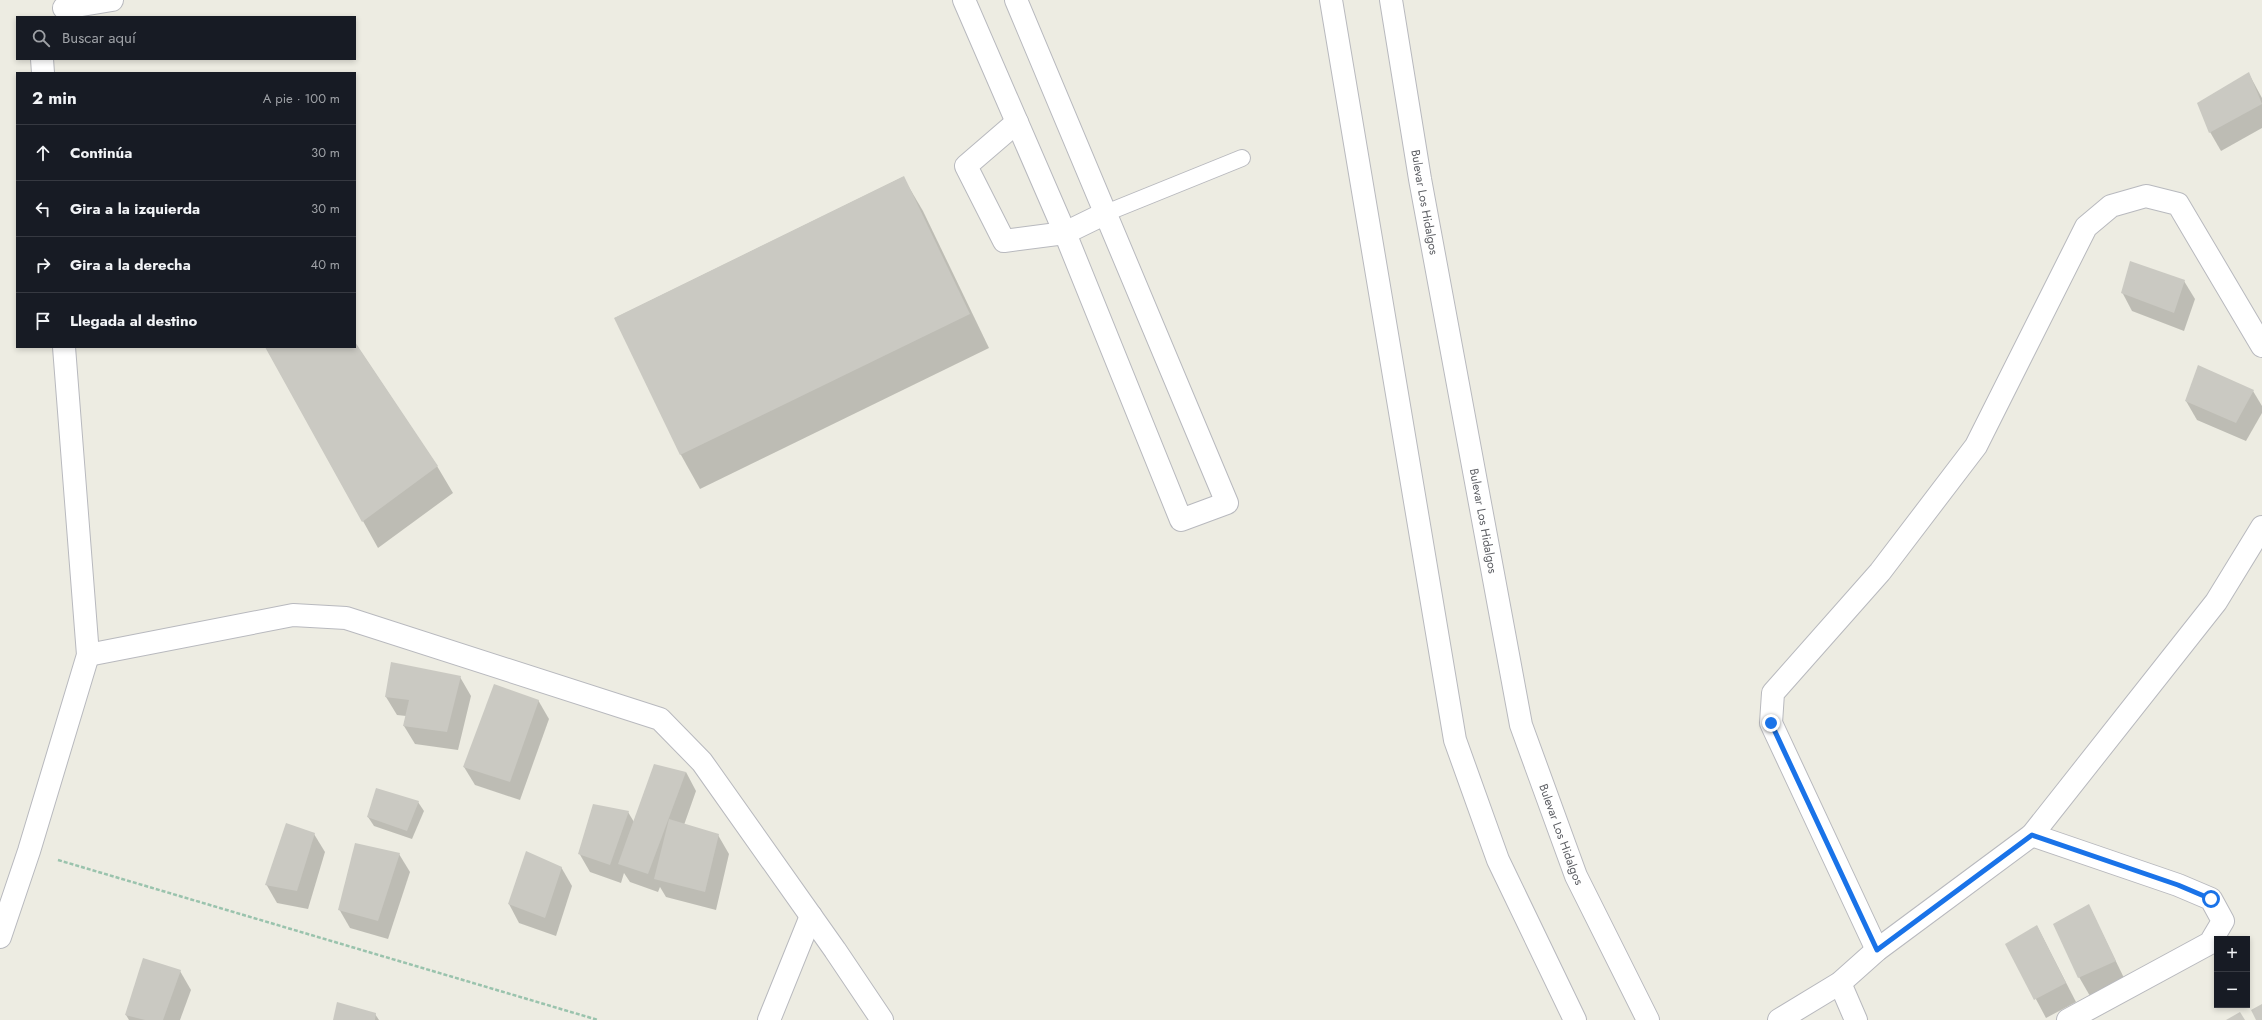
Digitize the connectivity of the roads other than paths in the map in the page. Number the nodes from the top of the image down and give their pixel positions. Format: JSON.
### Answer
{"nodes":[{"id":1,"x":112,"y":0,"type":"edge"},
{"id":2,"x":964,"y":0,"type":"edge"},
{"id":3,"x":1016,"y":0,"type":"edge"},
{"id":4,"x":1331,"y":0,"type":"edge"},
{"id":5,"x":1391,"y":0,"type":"edge"},
{"id":6,"x":61,"y":8,"type":"edge"},
{"id":7,"x":42,"y":60,"type":"edge"},
{"id":8,"x":43,"y":72,"type":"edge"},
{"id":9,"x":1017,"y":122,"type":"junction"},
{"id":10,"x":1242,"y":158,"type":"dead end"},
{"id":11,"x":1106,"y":213,"type":"junction"},
{"id":12,"x":1065,"y":233,"type":"junction"},
{"id":13,"x":2262,"y":346,"type":"edge"},
{"id":14,"x":64,"y":348,"type":"edge"},
{"id":15,"x":2262,"y":527,"type":"edge"},
{"id":16,"x":88,"y":655,"type":"junction"},
{"id":17,"x":2032,"y":835,"type":"junction"},
{"id":18,"x":811,"y":916,"type":"junction"},
{"id":19,"x":0,"y":937,"type":"edge"},
{"id":20,"x":1877,"y":950,"type":"junction"},
{"id":21,"x":1840,"y":983,"type":"junction"},
{"id":22,"x":769,"y":1020,"type":"edge"},
{"id":23,"x":882,"y":1020,"type":"edge"},
{"id":24,"x":1574,"y":1020,"type":"edge"},
{"id":25,"x":1648,"y":1020,"type":"edge"},
{"id":26,"x":1778,"y":1020,"type":"edge"},
{"id":27,"x":1856,"y":1020,"type":"edge"},
{"id":28,"x":2068,"y":1020,"type":"edge"}],
"edges":[{"from":1,"to":6,"type":"street"},
{"from":2,"to":9,"type":"street"},
{"from":3,"to":11,"type":"street"},
{"from":4,"to":24,"type":"street"},
{"from":5,"to":25,"type":"street","name":"Bulevar Los Hidalgos"},
{"from":7,"to":8,"type":"street"},
{"from":9,"to":12,"type":"street"},
{"from":9,"to":12,"type":"street"},
{"from":10,"to":11,"type":"lane"},
{"from":11,"to":12,"type":"street"},
{"from":11,"to":12,"type":"street"},
{"from":13,"to":20,"type":"street"},
{"from":14,"to":16,"type":"street"},
{"from":15,"to":17,"type":"street"},
{"from":16,"to":18,"type":"street"},
{"from":16,"to":19,"type":"street"},
{"from":17,"to":20,"type":"street"},
{"from":17,"to":28,"type":"street"},
{"from":18,"to":22,"type":"street"},
{"from":18,"to":23,"type":"street"},
{"from":20,"to":21,"type":"street"},
{"from":21,"to":26,"type":"street"},
{"from":21,"to":27,"type":"street"}]}
